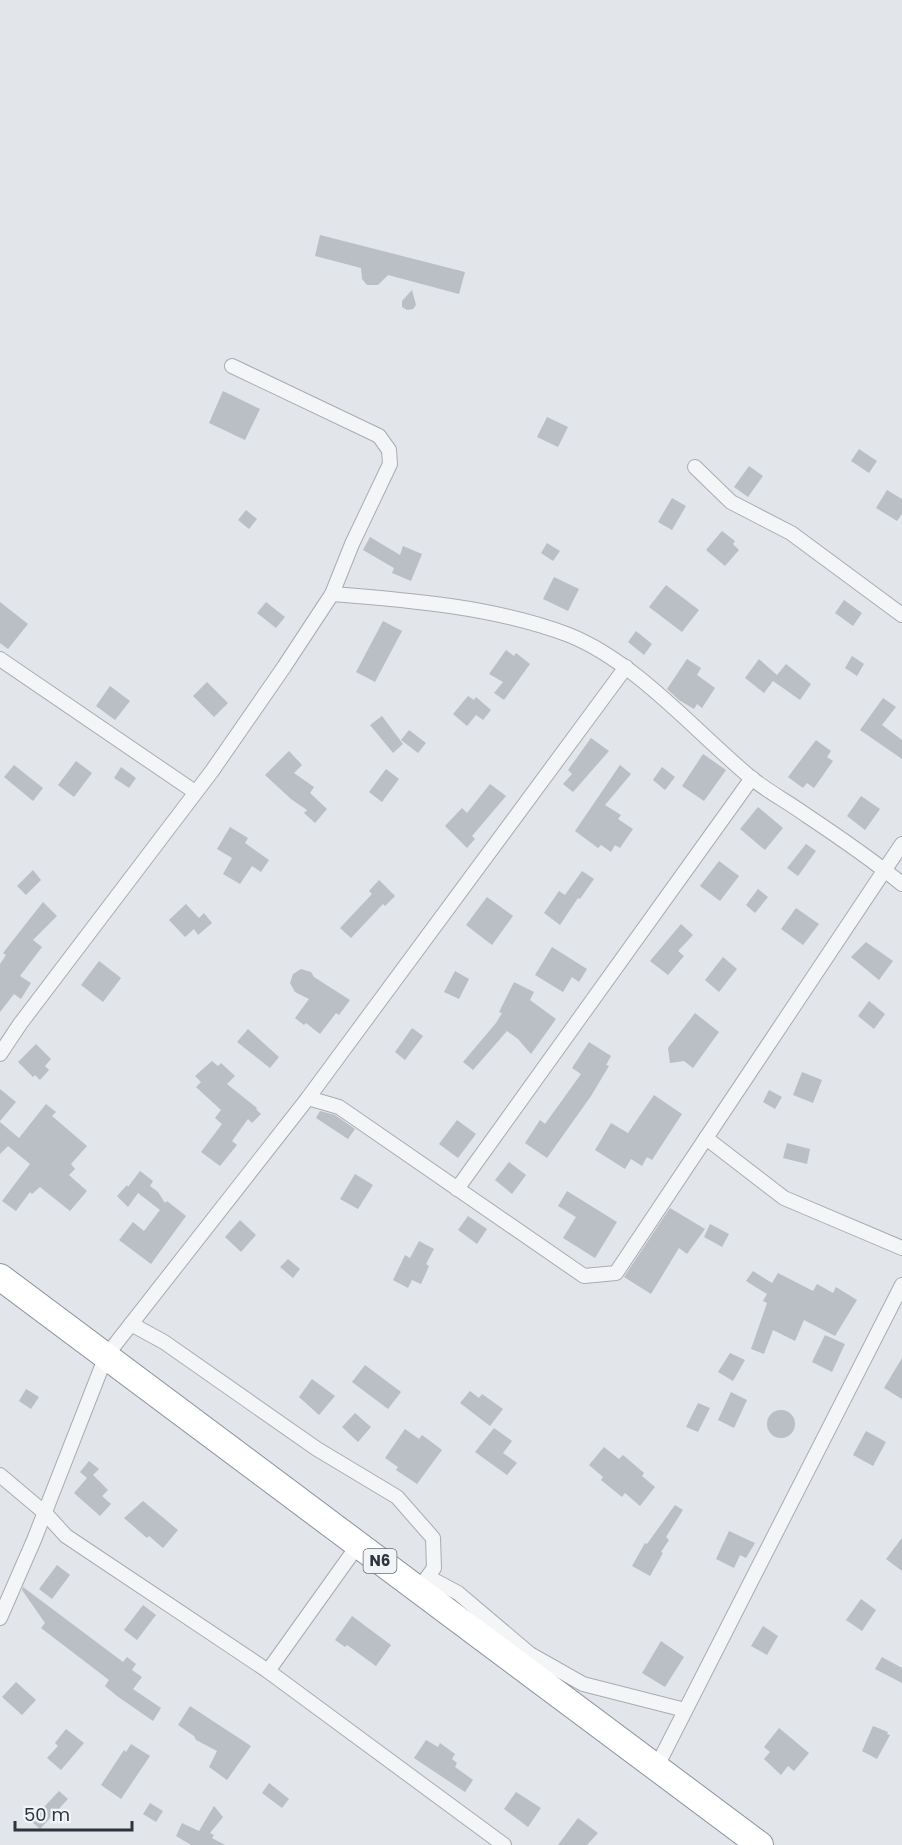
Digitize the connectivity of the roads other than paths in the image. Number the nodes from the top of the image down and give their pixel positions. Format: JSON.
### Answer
{"nodes":[{"id":1,"x":232,"y":366,"type":"dead end"},
{"id":2,"x":695,"y":467,"type":"dead end"},
{"id":3,"x":332,"y":594,"type":"junction"},
{"id":4,"x":902,"y":615,"type":"edge"},
{"id":5,"x":0,"y":659,"type":"edge"},
{"id":6,"x":626,"y":667,"type":"junction"},
{"id":7,"x":752,"y":778,"type":"junction"},
{"id":8,"x":195,"y":792,"type":"junction"},
{"id":9,"x":902,"y":844,"type":"edge"},
{"id":10,"x":885,"y":870,"type":"junction"},
{"id":11,"x":902,"y":884,"type":"edge"},
{"id":12,"x":0,"y":1054,"type":"edge"},
{"id":13,"x":308,"y":1098,"type":"junction"},
{"id":14,"x":706,"y":1137,"type":"junction"},
{"id":15,"x":457,"y":1189,"type":"junction"},
{"id":16,"x":902,"y":1248,"type":"edge"},
{"id":17,"x":0,"y":1277,"type":"edge"},
{"id":18,"x":902,"y":1286,"type":"edge"},
{"id":19,"x":130,"y":1324,"type":"junction"},
{"id":20,"x":106,"y":1356,"type":"junction"},
{"id":21,"x":0,"y":1475,"type":"edge"},
{"id":22,"x":45,"y":1513,"type":"junction"},
{"id":23,"x":358,"y":1545,"type":"junction"},
{"id":24,"x":423,"y":1584,"type":"junction"},
{"id":25,"x":0,"y":1618,"type":"edge"},
{"id":26,"x":268,"y":1671,"type":"junction"},
{"id":27,"x":685,"y":1710,"type":"junction"},
{"id":28,"x":656,"y":1768,"type":"junction"},
{"id":29,"x":504,"y":1845,"type":"edge"},
{"id":30,"x":760,"y":1845,"type":"edge"}],
"edges":[{"from":1,"to":3,"type":"street"},
{"from":2,"to":4,"type":"street"},
{"from":3,"to":6,"type":"street"},
{"from":3,"to":8,"type":"street"},
{"from":5,"to":8,"type":"street"},
{"from":6,"to":7,"type":"street"},
{"from":6,"to":13,"type":"street"},
{"from":7,"to":10,"type":"street"},
{"from":7,"to":15,"type":"street"},
{"from":8,"to":12,"type":"street"},
{"from":9,"to":10,"type":"street"},
{"from":10,"to":11,"type":"street"},
{"from":10,"to":14,"type":"street"},
{"from":13,"to":15,"type":"street"},
{"from":13,"to":19,"type":"street"},
{"from":14,"to":15,"type":"street"},
{"from":14,"to":16,"type":"street"},
{"from":17,"to":20,"type":"highway","number":"N6"},
{"from":18,"to":27,"type":"street"},
{"from":19,"to":20,"type":"street"},
{"from":19,"to":24,"type":"street"},
{"from":20,"to":22,"type":"street"},
{"from":20,"to":23,"type":"highway","number":"N6"},
{"from":21,"to":22,"type":"street"},
{"from":22,"to":25,"type":"street"},
{"from":22,"to":26,"type":"street"},
{"from":23,"to":24,"type":"highway","number":"N6"},
{"from":23,"to":26,"type":"street"},
{"from":24,"to":27,"type":"street"},
{"from":24,"to":28,"type":"highway","number":"N6"},
{"from":26,"to":29,"type":"street"},
{"from":27,"to":28,"type":"street"},
{"from":28,"to":30,"type":"highway","number":"N6"}]}
